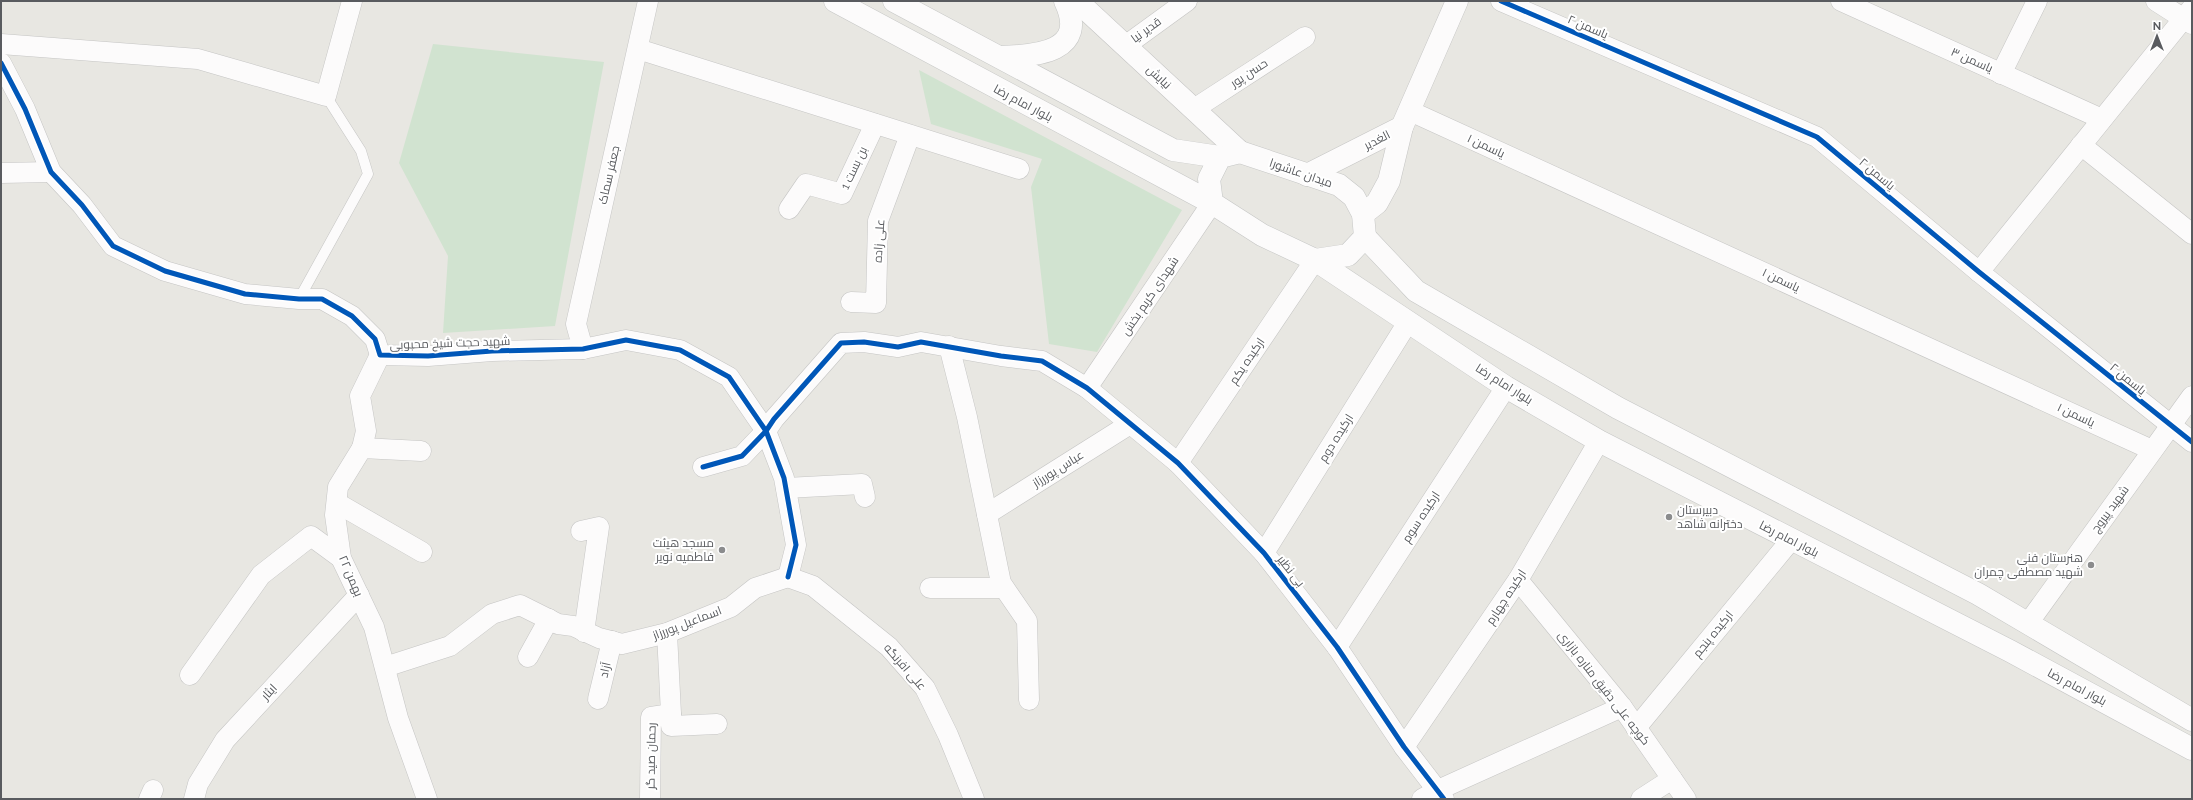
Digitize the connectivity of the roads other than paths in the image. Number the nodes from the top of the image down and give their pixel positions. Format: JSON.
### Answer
{"nodes":[{"id":1,"x":352,"y":1,"type":"edge"},
{"id":2,"x":648,"y":1,"type":"edge"},
{"id":3,"x":834,"y":1,"type":"edge"},
{"id":4,"x":894,"y":1,"type":"edge"},
{"id":5,"x":1065,"y":1,"type":"edge"},
{"id":6,"x":1077,"y":1,"type":"edge"},
{"id":7,"x":1187,"y":1,"type":"edge"},
{"id":8,"x":1457,"y":1,"type":"edge"},
{"id":9,"x":1501,"y":1,"type":"edge"},
{"id":10,"x":1841,"y":1,"type":"edge"},
{"id":11,"x":2037,"y":1,"type":"edge"},
{"id":12,"x":2156,"y":1,"type":"edge"},
{"id":13,"x":2189,"y":16,"type":"edge"},
{"id":14,"x":1305,"y":37,"type":"dead end"},
{"id":15,"x":1,"y":44,"type":"edge"},
{"id":16,"x":1125,"y":46,"type":"junction"},
{"id":17,"x":638,"y":49,"type":"junction"},
{"id":18,"x":1000,"y":58,"type":"junction"},
{"id":19,"x":1,"y":63,"type":"edge"},
{"id":20,"x":2001,"y":74,"type":"junction"},
{"id":21,"x":326,"y":96,"type":"junction"},
{"id":22,"x":1194,"y":109,"type":"junction"},
{"id":23,"x":1406,"y":119,"type":"junction"},
{"id":24,"x":2102,"y":119,"type":"junction"},
{"id":25,"x":875,"y":124,"type":"junction"},
{"id":26,"x":910,"y":135,"type":"junction"},
{"id":27,"x":2082,"y":145,"type":"junction"},
{"id":28,"x":1230,"y":154,"type":"junction"},
{"id":29,"x":1019,"y":169,"type":"dead end"},
{"id":30,"x":51,"y":172,"type":"junction"},
{"id":31,"x":1,"y":173,"type":"edge"},
{"id":32,"x":1307,"y":175,"type":"junction"},
{"id":33,"x":1212,"y":203,"type":"junction"},
{"id":34,"x":789,"y":209,"type":"dead end"},
{"id":35,"x":1363,"y":214,"type":"junction"},
{"id":36,"x":2192,"y":234,"type":"edge"},
{"id":37,"x":1365,"y":238,"type":"junction"},
{"id":38,"x":1315,"y":260,"type":"junction"},
{"id":39,"x":1979,"y":272,"type":"junction"},
{"id":40,"x":298,"y":299,"type":"junction"},
{"id":41,"x":851,"y":302,"type":"dead end"},
{"id":42,"x":1408,"y":322,"type":"junction"},
{"id":43,"x":949,"y":346,"type":"junction"},
{"id":44,"x":582,"y":349,"type":"junction"},
{"id":45,"x":380,"y":355,"type":"junction"},
{"id":46,"x":1506,"y":387,"type":"junction"},
{"id":47,"x":1087,"y":388,"type":"junction"},
{"id":48,"x":2192,"y":396,"type":"edge"},
{"id":49,"x":1130,"y":424,"type":"junction"},
{"id":50,"x":2170,"y":425,"type":"junction"},
{"id":51,"x":766,"y":431,"type":"junction"},
{"id":52,"x":1599,"y":441,"type":"junction"},
{"id":53,"x":2192,"y":442,"type":"edge"},
{"id":54,"x":362,"y":448,"type":"junction"},
{"id":55,"x":2152,"y":450,"type":"junction"},
{"id":56,"x":421,"y":451,"type":"dead end"},
{"id":57,"x":1178,"y":463,"type":"junction"},
{"id":58,"x":703,"y":467,"type":"dead end"},
{"id":59,"x":786,"y":488,"type":"junction"},
{"id":60,"x":865,"y":498,"type":"dead end"},
{"id":61,"x":337,"y":503,"type":"junction"},
{"id":62,"x":987,"y":514,"type":"junction"},
{"id":63,"x":581,"y":530,"type":"dead end"},
{"id":64,"x":1791,"y":540,"type":"junction"},
{"id":65,"x":422,"y":552,"type":"dead end"},
{"id":66,"x":1264,"y":553,"type":"junction"},
{"id":67,"x":341,"y":558,"type":"junction"},
{"id":68,"x":788,"y":577,"type":"junction"},
{"id":69,"x":1518,"y":580,"type":"junction"},
{"id":70,"x":930,"y":588,"type":"dead end"},
{"id":71,"x":1004,"y":588,"type":"junction"},
{"id":72,"x":359,"y":595,"type":"junction"},
{"id":73,"x":549,"y":619,"type":"junction"},
{"id":74,"x":2029,"y":622,"type":"junction"},
{"id":75,"x":584,"y":632,"type":"junction"},
{"id":76,"x":667,"y":633,"type":"junction"},
{"id":77,"x":612,"y":641,"type":"junction"},
{"id":78,"x":1337,"y":647,"type":"junction"},
{"id":79,"x":2010,"y":650,"type":"junction"},
{"id":80,"x":528,"y":658,"type":"dead end"},
{"id":81,"x":386,"y":667,"type":"junction"},
{"id":82,"x":190,"y":675,"type":"dead end"},
{"id":83,"x":598,"y":699,"type":"dead end"},
{"id":84,"x":1029,"y":700,"type":"dead end"},
{"id":85,"x":1622,"y":707,"type":"junction"},
{"id":86,"x":671,"y":714,"type":"junction"},
{"id":87,"x":2192,"y":720,"type":"edge"},
{"id":88,"x":717,"y":724,"type":"dead end"},
{"id":89,"x":1636,"y":728,"type":"junction"},
{"id":90,"x":1404,"y":747,"type":"junction"},
{"id":91,"x":2192,"y":749,"type":"edge"},
{"id":92,"x":1672,"y":779,"type":"junction"},
{"id":93,"x":1435,"y":796,"type":"edge"},
{"id":94,"x":194,"y":799,"type":"edge"},
{"id":95,"x":427,"y":799,"type":"edge"},
{"id":96,"x":650,"y":799,"type":"edge"},
{"id":97,"x":974,"y":799,"type":"edge"},
{"id":98,"x":1641,"y":799,"type":"edge"},
{"id":99,"x":1686,"y":799,"type":"edge"}],
"edges":[{"from":1,"to":21,"type":"street"},
{"from":2,"to":17,"type":"street","name":"جعفر سماک"},
{"from":3,"to":33,"type":"main road","name":"بلوار امام رضا"},
{"from":4,"to":18,"type":"main road"},
{"from":5,"to":18,"type":"main road"},
{"from":6,"to":16,"type":"main road","name":"نیایش"},
{"from":7,"to":16,"type":"street","name":"قدیر نیا"},
{"from":8,"to":23,"type":"main road"},
{"from":9,"to":39,"type":"street","name":"یاسمن ۲"},
{"from":10,"to":20,"type":"street","name":"یاسمن ۳"},
{"from":11,"to":20,"type":"street"},
{"from":12,"to":13,"type":"street"},
{"from":13,"to":24,"type":"street"},
{"from":14,"to":22,"type":"street","name":"حسن پور"},
{"from":15,"to":21,"type":"street"},
{"from":16,"to":22,"type":"main road","name":"نیایش"},
{"from":17,"to":25,"type":"street"},
{"from":17,"to":44,"type":"street","name":"جعفر سماک"},
{"from":18,"to":28,"type":"main road"},
{"from":19,"to":30,"type":"street","name":"شهید حجت شیخ محبوبی"},
{"from":20,"to":24,"type":"street","name":"یاسمن ۳"},
{"from":21,"to":40,"type":"lane"},
{"from":22,"to":28,"type":"main road","name":"نیایش"},
{"from":23,"to":32,"type":"main road","name":"الغدیر"},
{"from":23,"to":35,"type":"main road","name":"الغدیر"},
{"from":23,"to":55,"type":"street","name":"یاسمن ۱"},
{"from":24,"to":27,"type":"street"},
{"from":25,"to":26,"type":"street"},
{"from":25,"to":34,"type":"street","name":"بن بست 1"},
{"from":26,"to":29,"type":"street"},
{"from":26,"to":41,"type":"street","name":"علی زاده"},
{"from":27,"to":36,"type":"street"},
{"from":27,"to":39,"type":"street"},
{"from":28,"to":32,"type":"main road","name":"میدان عاشورا"},
{"from":28,"to":33,"type":"main road"},
{"from":30,"to":31,"type":"street"},
{"from":30,"to":40,"type":"street","name":"شهید حجت شیخ محبوبی"},
{"from":32,"to":35,"type":"main road","name":"میدان عاشورا"},
{"from":33,"to":38,"type":"main road"},
{"from":33,"to":47,"type":"street","name":"شهدای کریم بخش"},
{"from":35,"to":37,"type":"main road","name":"میدان عاشورا"},
{"from":37,"to":38,"type":"main road"},
{"from":37,"to":74,"type":"main road"},
{"from":38,"to":42,"type":"main road","name":"بلوار امام رضا"},
{"from":38,"to":57,"type":"street","name":"ارکیده یکم"},
{"from":39,"to":50,"type":"street","name":"یاسمن ۲"},
{"from":40,"to":45,"type":"street","name":"شهید حجت شیخ محبوبی"},
{"from":42,"to":46,"type":"main road","name":"بلوار امام رضا"},
{"from":42,"to":66,"type":"street","name":"ارکیده دوم"},
{"from":43,"to":47,"type":"street","name":"بی نظیر"},
{"from":43,"to":51,"type":"street","name":"بی نظیر"},
{"from":43,"to":62,"type":"street"},
{"from":44,"to":45,"type":"street","name":"شهید حجت شیخ محبوبی"},
{"from":44,"to":51,"type":"street","name":"شهید حجت شیخ محبوبی"},
{"from":45,"to":54,"type":"street","name":"۲۲ بهمن"},
{"from":46,"to":52,"type":"main road","name":"بلوار امام رضا"},
{"from":46,"to":78,"type":"street","name":"ارکیده سوم"},
{"from":47,"to":49,"type":"street","name":"بی نظیر"},
{"from":48,"to":50,"type":"street","name":"شهید پیروچ"},
{"from":49,"to":57,"type":"street","name":"بی نظیر"},
{"from":49,"to":62,"type":"street","name":"عباس پوررزاز"},
{"from":50,"to":53,"type":"street","name":"یاسمن ۲"},
{"from":50,"to":55,"type":"street","name":"شهید پیروچ"},
{"from":51,"to":58,"type":"street"},
{"from":51,"to":59,"type":"street","name":"شهید حجت شیخ محبوبی"},
{"from":52,"to":64,"type":"main road","name":"بلوار امام رضا"},
{"from":52,"to":69,"type":"street","name":"ارکیده چهارم"},
{"from":54,"to":56,"type":"street"},
{"from":54,"to":61,"type":"street","name":"۲۲ بهمن"},
{"from":55,"to":74,"type":"street","name":"شهید پیروچ"},
{"from":57,"to":66,"type":"street","name":"بی نظیر"},
{"from":59,"to":60,"type":"street"},
{"from":59,"to":68,"type":"street","name":"شهید حجت شیخ محبوبی"},
{"from":61,"to":65,"type":"street"},
{"from":61,"to":67,"type":"street","name":"۲۲ بهمن"},
{"from":62,"to":71,"type":"street"},
{"from":63,"to":75,"type":"street"},
{"from":64,"to":79,"type":"main road","name":"بلوار امام رضا"},
{"from":64,"to":89,"type":"street","name":"ارکیده پنجم"},
{"from":66,"to":78,"type":"street","name":"بی نظیر"},
{"from":67,"to":72,"type":"street","name":"۲۲ بهمن"},
{"from":67,"to":82,"type":"street"},
{"from":68,"to":76,"type":"street","name":"اسماعیل پوررزاز"},
{"from":68,"to":97,"type":"street","name":"علی افرنگه"},
{"from":69,"to":85,"type":"street","name":"کوچه علی دقیق مناره بازاری"},
{"from":69,"to":90,"type":"street","name":"ارکیده چهارم"},
{"from":70,"to":71,"type":"street"},
{"from":71,"to":84,"type":"street"},
{"from":72,"to":81,"type":"street","name":"۲۲ بهمن"},
{"from":72,"to":94,"type":"street","name":"ایثار"},
{"from":73,"to":75,"type":"street","name":"اسماعیل پوررزاز"},
{"from":73,"to":80,"type":"street"},
{"from":73,"to":81,"type":"street","name":"اسماعیل پوررزاز"},
{"from":74,"to":79,"type":"main road"},
{"from":74,"to":87,"type":"main road"},
{"from":75,"to":77,"type":"street","name":"اسماعیل پوررزاز"},
{"from":76,"to":77,"type":"street","name":"اسماعیل پوررزاز"},
{"from":76,"to":86,"type":"street","name":"رحمان صید گر"},
{"from":77,"to":83,"type":"street","name":"آزاد"},
{"from":78,"to":90,"type":"street","name":"بی نظیر"},
{"from":79,"to":91,"type":"main road","name":"بلوار امام رضا"},
{"from":81,"to":95,"type":"street","name":"۲۲ بهمن"},
{"from":85,"to":89,"type":"street","name":"کوچه علی دقیق مناره بازاری"},
{"from":85,"to":93,"type":"street"},
{"from":86,"to":88,"type":"street"},
{"from":86,"to":96,"type":"street","name":"رحمان صید گر"},
{"from":89,"to":92,"type":"street","name":"کوچه علی دقیق مناره بازاری"},
{"from":90,"to":93,"type":"street","name":"بی نظیر"},
{"from":92,"to":98,"type":"street"},
{"from":92,"to":99,"type":"street","name":"کوچه علی دقیق مناره بازاری"}]}
